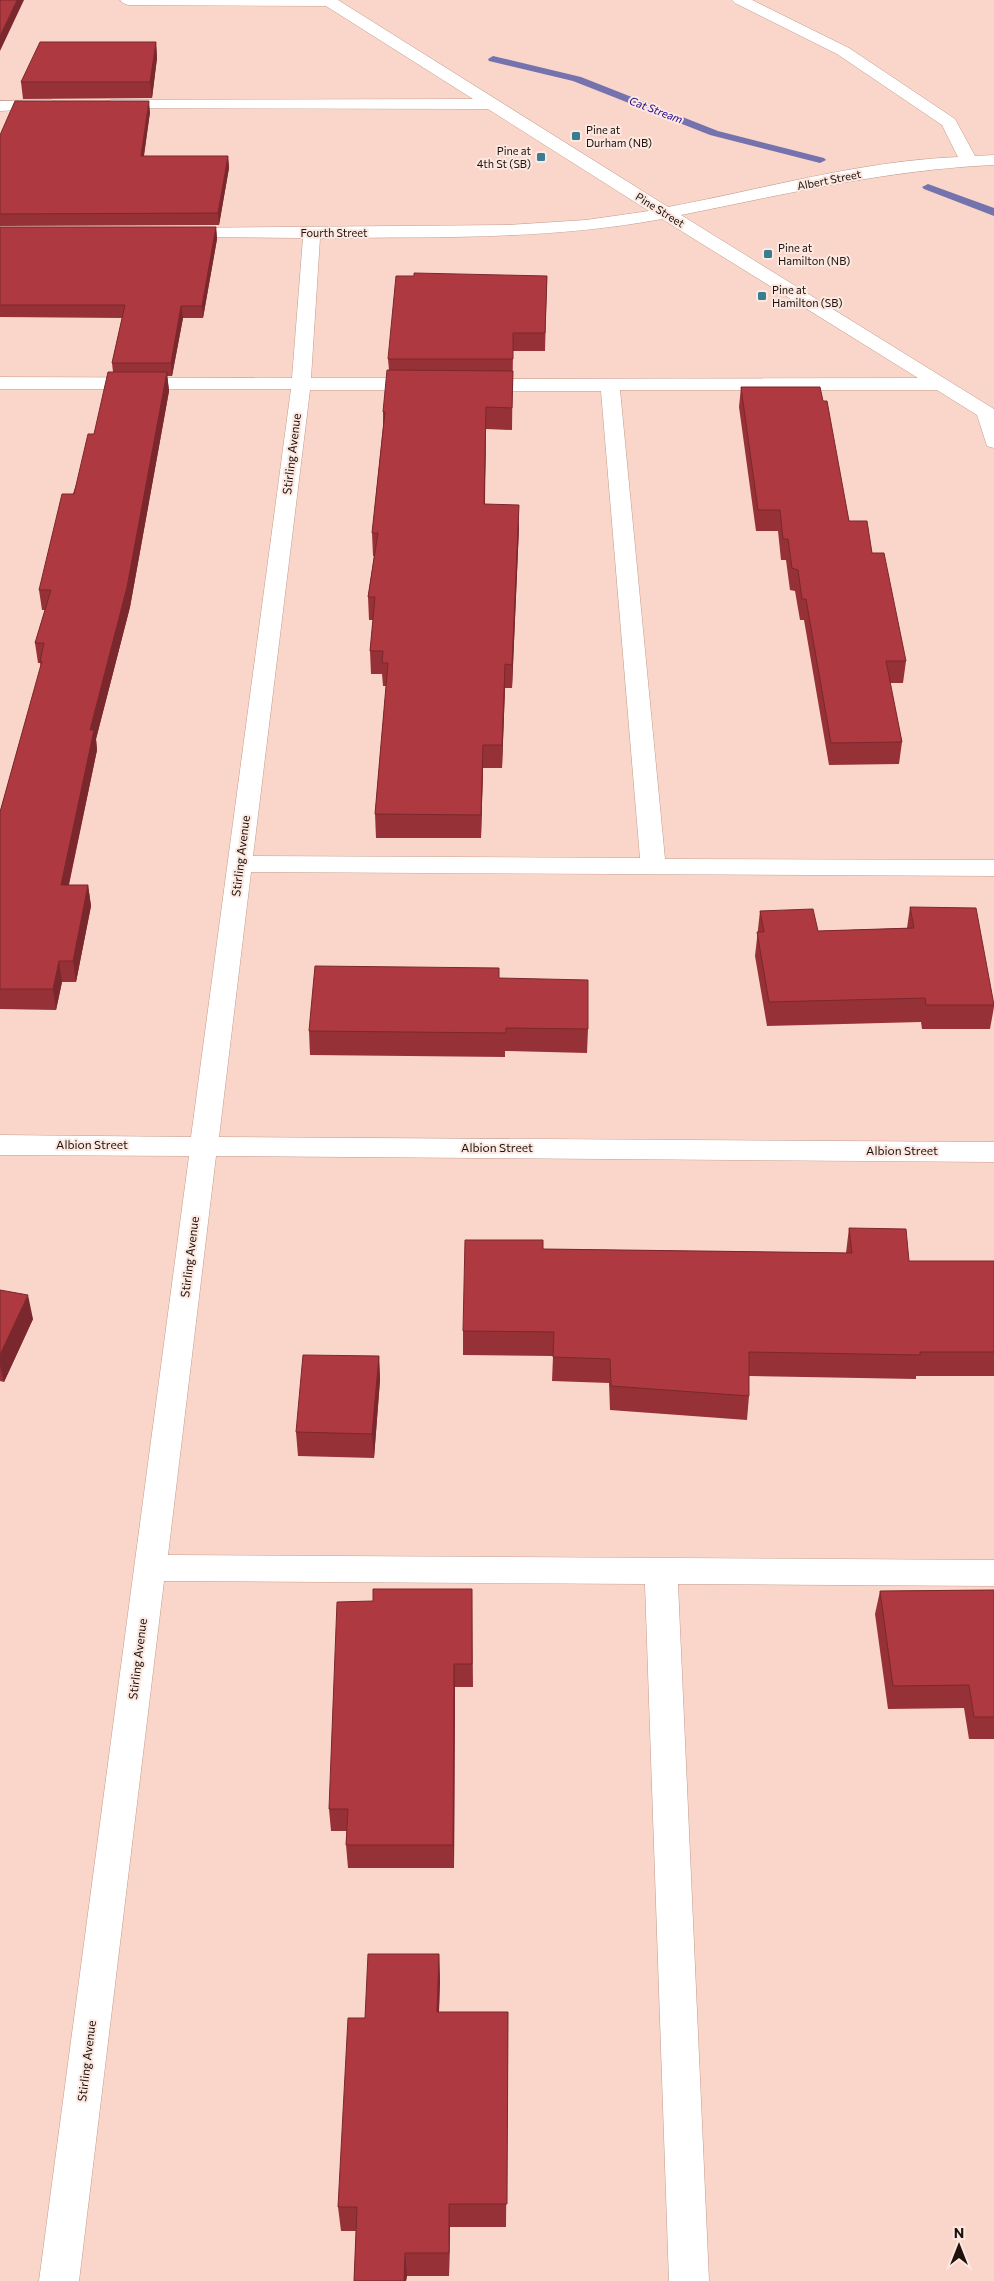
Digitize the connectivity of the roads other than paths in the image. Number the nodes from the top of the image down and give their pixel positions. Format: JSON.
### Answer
{"nodes":[{"id":1,"x":128,"y":0,"type":"edge"},
{"id":2,"x":329,"y":0,"type":"edge"},
{"id":3,"x":740,"y":0,"type":"edge"},
{"id":4,"x":493,"y":104,"type":"junction"},
{"id":5,"x":69,"y":105,"type":"edge"},
{"id":6,"x":99,"y":105,"type":"edge"},
{"id":7,"x":0,"y":106,"type":"edge"},
{"id":8,"x":969,"y":160,"type":"junction"},
{"id":9,"x":994,"y":160,"type":"edge"},
{"id":10,"x":667,"y":214,"type":"junction"},
{"id":11,"x":166,"y":232,"type":"edge"},
{"id":12,"x":312,"y":233,"type":"junction"},
{"id":13,"x":0,"y":383,"type":"edge"},
{"id":14,"x":301,"y":384,"type":"junction"},
{"id":15,"x":441,"y":384,"type":"edge"},
{"id":16,"x":940,"y":384,"type":"junction"},
{"id":17,"x":461,"y":385,"type":"edge"},
{"id":18,"x":610,"y":385,"type":"junction"},
{"id":19,"x":990,"y":415,"type":"edge"},
{"id":20,"x":994,"y":442,"type":"edge"},
{"id":21,"x":240,"y":864,"type":"junction"},
{"id":22,"x":653,"y":866,"type":"junction"},
{"id":23,"x":994,"y":868,"type":"edge"},
{"id":24,"x":0,"y":1145,"type":"edge"},
{"id":25,"x":204,"y":1146,"type":"junction"},
{"id":26,"x":994,"y":1152,"type":"edge"},
{"id":27,"x":150,"y":1568,"type":"junction"},
{"id":28,"x":661,"y":1570,"type":"junction"},
{"id":29,"x":994,"y":1572,"type":"edge"},
{"id":30,"x":58,"y":2281,"type":"edge"},
{"id":31,"x":689,"y":2281,"type":"edge"}],
"edges":[{"from":1,"to":2,"type":"street"},
{"from":2,"to":4,"type":"street","name":"Pine Street"},
{"from":3,"to":8,"type":"street"},
{"from":4,"to":6,"type":"street"},
{"from":4,"to":10,"type":"street","name":"Pine Street"},
{"from":5,"to":7,"type":"street"},
{"from":8,"to":9,"type":"street","name":"Albert Street"},
{"from":8,"to":10,"type":"street","name":"Albert Street"},
{"from":10,"to":12,"type":"street","name":"Fourth Street"},
{"from":10,"to":16,"type":"street","name":"Pine Street"},
{"from":11,"to":12,"type":"street","name":"Fourth Street"},
{"from":12,"to":14,"type":"street","name":"Stirling Avenue"},
{"from":13,"to":14,"type":"street"},
{"from":14,"to":15,"type":"street"},
{"from":14,"to":21,"type":"street","name":"Stirling Avenue"},
{"from":16,"to":18,"type":"street"},
{"from":16,"to":19,"type":"street","name":"Pine Street"},
{"from":17,"to":18,"type":"street"},
{"from":18,"to":22,"type":"street"},
{"from":19,"to":20,"type":"street"},
{"from":21,"to":22,"type":"street"},
{"from":21,"to":25,"type":"street","name":"Stirling Avenue"},
{"from":22,"to":23,"type":"street"},
{"from":24,"to":25,"type":"street","name":"Albion Street"},
{"from":25,"to":26,"type":"street","name":"Albion Street"},
{"from":25,"to":27,"type":"street","name":"Stirling Avenue"},
{"from":27,"to":28,"type":"street"},
{"from":27,"to":30,"type":"street","name":"Stirling Avenue"},
{"from":28,"to":29,"type":"street"},
{"from":28,"to":31,"type":"street"}]}
